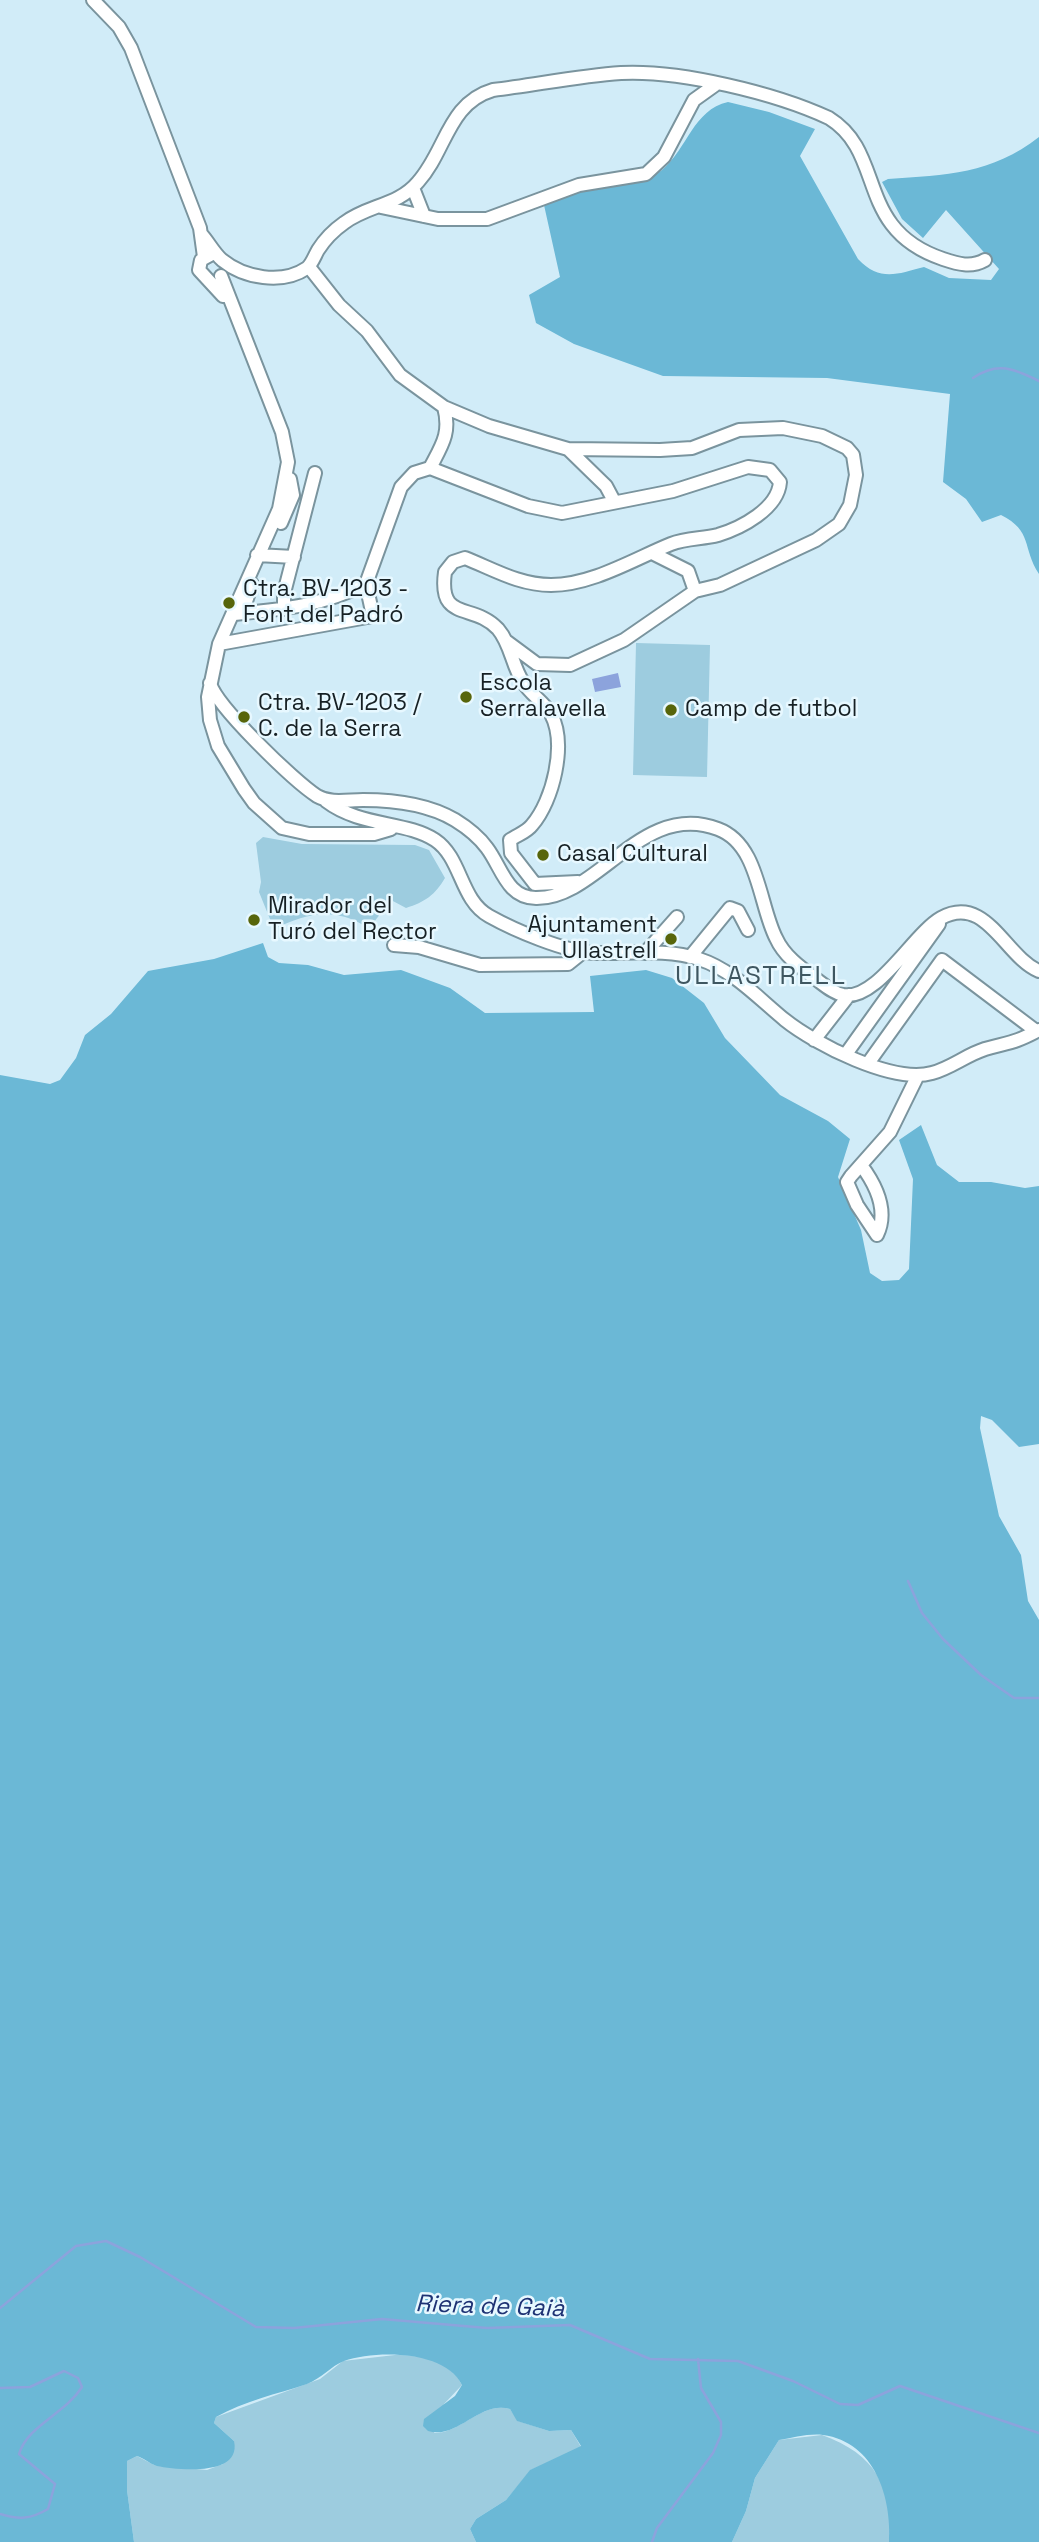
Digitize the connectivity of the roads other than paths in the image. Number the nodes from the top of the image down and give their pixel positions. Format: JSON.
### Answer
{"nodes":[{"id":1,"x":93,"y":0,"type":"edge"},
{"id":2,"x":681,"y":78,"type":"junction"},
{"id":3,"x":715,"y":85,"type":"junction"},
{"id":4,"x":694,"y":100,"type":"junction"},
{"id":5,"x":413,"y":188,"type":"junction"},
{"id":6,"x":381,"y":207,"type":"junction"},
{"id":7,"x":424,"y":216,"type":"junction"},
{"id":8,"x":985,"y":260,"type":"dead end"},
{"id":9,"x":216,"y":267,"type":"junction"},
{"id":10,"x":309,"y":267,"type":"junction"},
{"id":11,"x":444,"y":407,"type":"junction"},
{"id":12,"x":568,"y":449,"type":"junction"},
{"id":13,"x":429,"y":468,"type":"junction"},
{"id":14,"x":315,"y":473,"type":"dead end"},
{"id":15,"x":614,"y":501,"type":"junction"},
{"id":16,"x":652,"y":553,"type":"junction"},
{"id":17,"x":262,"y":555,"type":"junction"},
{"id":18,"x":294,"y":557,"type":"junction"},
{"id":19,"x":366,"y":584,"type":"junction"},
{"id":20,"x":695,"y":592,"type":"junction"},
{"id":21,"x":284,"y":609,"type":"junction"},
{"id":22,"x":236,"y":614,"type":"junction"},
{"id":23,"x":506,"y":641,"type":"junction"},
{"id":24,"x":219,"y":644,"type":"junction"},
{"id":25,"x":210,"y":683,"type":"junction"},
{"id":26,"x":325,"y":801,"type":"junction"},
{"id":27,"x":395,"y":828,"type":"junction"},
{"id":28,"x":578,"y":882,"type":"junction"},
{"id":29,"x":677,"y":916,"type":"dead end"},
{"id":30,"x":944,"y":917,"type":"junction"},
{"id":31,"x":748,"y":929,"type":"dead end"},
{"id":32,"x":394,"y":945,"type":"dead end"},
{"id":33,"x":583,"y":952,"type":"junction"},
{"id":34,"x":645,"y":953,"type":"junction"},
{"id":35,"x":690,"y":957,"type":"junction"},
{"id":36,"x":1039,"y":971,"type":"edge"},
{"id":37,"x":849,"y":995,"type":"junction"},
{"id":38,"x":1038,"y":1029,"type":"edge"},
{"id":39,"x":814,"y":1040,"type":"junction"},
{"id":40,"x":846,"y":1054,"type":"junction"},
{"id":41,"x":869,"y":1062,"type":"junction"},
{"id":42,"x":918,"y":1075,"type":"junction"},
{"id":43,"x":861,"y":1165,"type":"junction"}],
"edges":[{"from":1,"to":9,"type":"street"},
{"from":2,"to":3,"type":"street"},
{"from":2,"to":4,"type":"street"},
{"from":2,"to":5,"type":"street"},
{"from":3,"to":4,"type":"street"},
{"from":3,"to":8,"type":"street"},
{"from":4,"to":7,"type":"street"},
{"from":5,"to":6,"type":"street"},
{"from":5,"to":7,"type":"street"},
{"from":6,"to":7,"type":"street"},
{"from":6,"to":10,"type":"street"},
{"from":9,"to":10,"type":"street"},
{"from":9,"to":17,"type":"street"},
{"from":10,"to":11,"type":"street"},
{"from":11,"to":12,"type":"street"},
{"from":11,"to":13,"type":"street"},
{"from":12,"to":15,"type":"street"},
{"from":12,"to":20,"type":"street"},
{"from":13,"to":15,"type":"street"},
{"from":13,"to":19,"type":"street"},
{"from":14,"to":18,"type":"street"},
{"from":15,"to":16,"type":"street"},
{"from":16,"to":20,"type":"street"},
{"from":16,"to":23,"type":"street"},
{"from":17,"to":18,"type":"street"},
{"from":17,"to":22,"type":"street"},
{"from":18,"to":21,"type":"street"},
{"from":19,"to":21,"type":"street"},
{"from":19,"to":24,"type":"street"},
{"from":20,"to":23,"type":"street"},
{"from":21,"to":22,"type":"street"},
{"from":22,"to":24,"type":"street"},
{"from":23,"to":28,"type":"street"},
{"from":24,"to":25,"type":"street"},
{"from":25,"to":26,"type":"street"},
{"from":25,"to":27,"type":"street"},
{"from":26,"to":27,"type":"street"},
{"from":26,"to":28,"type":"street"},
{"from":27,"to":33,"type":"street"},
{"from":28,"to":37,"type":"street"},
{"from":29,"to":34,"type":"street"},
{"from":30,"to":36,"type":"street"},
{"from":30,"to":37,"type":"street"},
{"from":30,"to":40,"type":"street"},
{"from":31,"to":35,"type":"street"},
{"from":32,"to":33,"type":"street"},
{"from":33,"to":34,"type":"street"},
{"from":34,"to":35,"type":"street"},
{"from":35,"to":39,"type":"street"},
{"from":37,"to":39,"type":"street"},
{"from":38,"to":41,"type":"street"},
{"from":38,"to":42,"type":"street"},
{"from":39,"to":40,"type":"street"},
{"from":40,"to":41,"type":"street"},
{"from":41,"to":42,"type":"street"},
{"from":42,"to":43,"type":"street"},
{"from":43,"to":43,"type":"street"}]}
